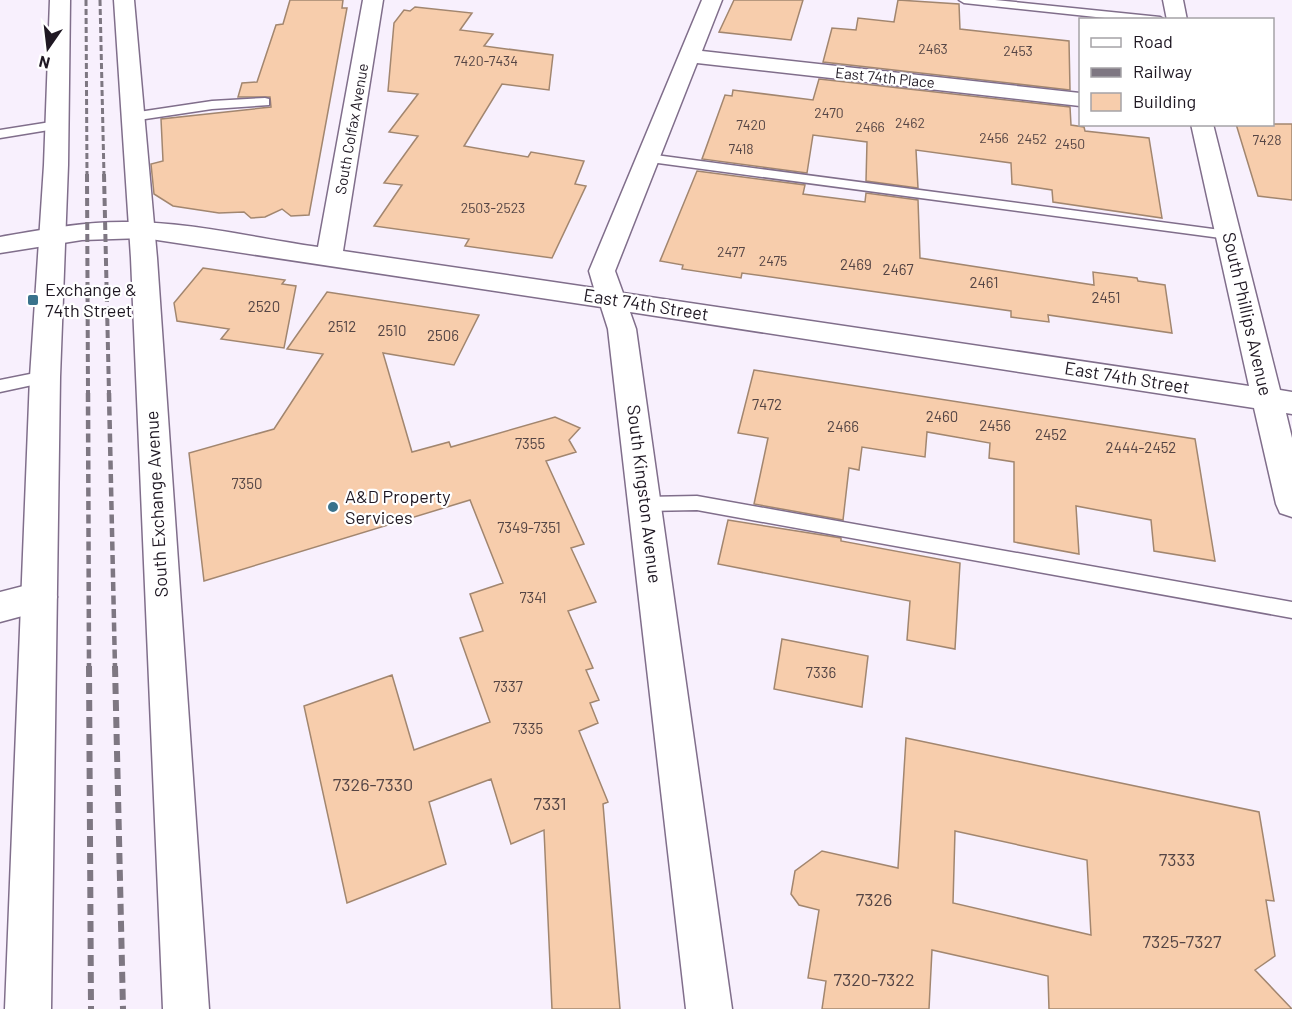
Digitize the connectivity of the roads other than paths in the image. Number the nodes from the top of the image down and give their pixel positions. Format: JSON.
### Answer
{"nodes":[{"id":1,"x":60,"y":0,"type":"edge"},
{"id":2,"x":124,"y":0,"type":"edge"},
{"id":3,"x":373,"y":0,"type":"edge"},
{"id":4,"x":712,"y":0,"type":"edge"},
{"id":5,"x":964,"y":0,"type":"edge"},
{"id":6,"x":1173,"y":0,"type":"edge"},
{"id":7,"x":1140,"y":18,"type":"edge"},
{"id":8,"x":1178,"y":18,"type":"edge"},
{"id":9,"x":690,"y":56,"type":"junction"},
{"id":10,"x":1079,"y":100,"type":"edge"},
{"id":11,"x":265,"y":102,"type":"dead end"},
{"id":12,"x":132,"y":117,"type":"junction"},
{"id":13,"x":57,"y":125,"type":"junction"},
{"id":14,"x":1202,"y":126,"type":"edge"},
{"id":15,"x":0,"y":134,"type":"edge"},
{"id":16,"x":648,"y":158,"type":"junction"},
{"id":17,"x":140,"y":229,"type":"junction"},
{"id":18,"x":1228,"y":235,"type":"junction"},
{"id":19,"x":53,"y":236,"type":"junction"},
{"id":20,"x":0,"y":245,"type":"edge"},
{"id":21,"x":329,"y":257,"type":"junction"},
{"id":22,"x":612,"y":300,"type":"junction"},
{"id":23,"x":45,"y":376,"type":"junction"},
{"id":24,"x":0,"y":386,"type":"edge"},
{"id":25,"x":1280,"y":401,"type":"edge"},
{"id":26,"x":645,"y":504,"type":"junction"},
{"id":27,"x":1292,"y":504,"type":"edge"},
{"id":28,"x":39,"y":597,"type":"junction"},
{"id":29,"x":0,"y":607,"type":"edge"},
{"id":30,"x":1292,"y":610,"type":"edge"},
{"id":31,"x":28,"y":1009,"type":"edge"},
{"id":32,"x":186,"y":1009,"type":"edge"},
{"id":33,"x":709,"y":1009,"type":"edge"}],
"edges":[{"from":1,"to":13,"type":"street"},
{"from":2,"to":12,"type":"street","name":"South Exchange Avenue"},
{"from":3,"to":21,"type":"street","name":"South Colfax Avenue"},
{"from":4,"to":9,"type":"street","name":"South Kingston Avenue"},
{"from":5,"to":7,"type":"lane"},
{"from":6,"to":8,"type":"street"},
{"from":9,"to":10,"type":"street","name":"East 74th Place"},
{"from":9,"to":16,"type":"street","name":"South Kingston Avenue"},
{"from":11,"to":12,"type":"lane"},
{"from":12,"to":17,"type":"street","name":"South Exchange Avenue"},
{"from":13,"to":15,"type":"lane"},
{"from":13,"to":19,"type":"street"},
{"from":14,"to":18,"type":"street","name":"South Phillips Avenue"},
{"from":16,"to":18,"type":"lane"},
{"from":16,"to":22,"type":"street","name":"South Kingston Avenue"},
{"from":17,"to":19,"type":"street","name":"East 74th Street"},
{"from":17,"to":21,"type":"street","name":"East 74th Street"},
{"from":17,"to":32,"type":"street","name":"South Exchange Avenue"},
{"from":18,"to":25,"type":"street","name":"South Phillips Avenue"},
{"from":19,"to":20,"type":"street","name":"East 74th Street"},
{"from":19,"to":23,"type":"street"},
{"from":21,"to":22,"type":"street","name":"East 74th Street"},
{"from":22,"to":25,"type":"street","name":"East 74th Street"},
{"from":22,"to":26,"type":"street","name":"South Kingston Avenue"},
{"from":23,"to":24,"type":"lane"},
{"from":23,"to":28,"type":"street"},
{"from":25,"to":27,"type":"street","name":"South Phillips Avenue"},
{"from":26,"to":30,"type":"lane"},
{"from":26,"to":33,"type":"street","name":"South Kingston Avenue"},
{"from":28,"to":29,"type":"street"},
{"from":28,"to":31,"type":"street"}]}
